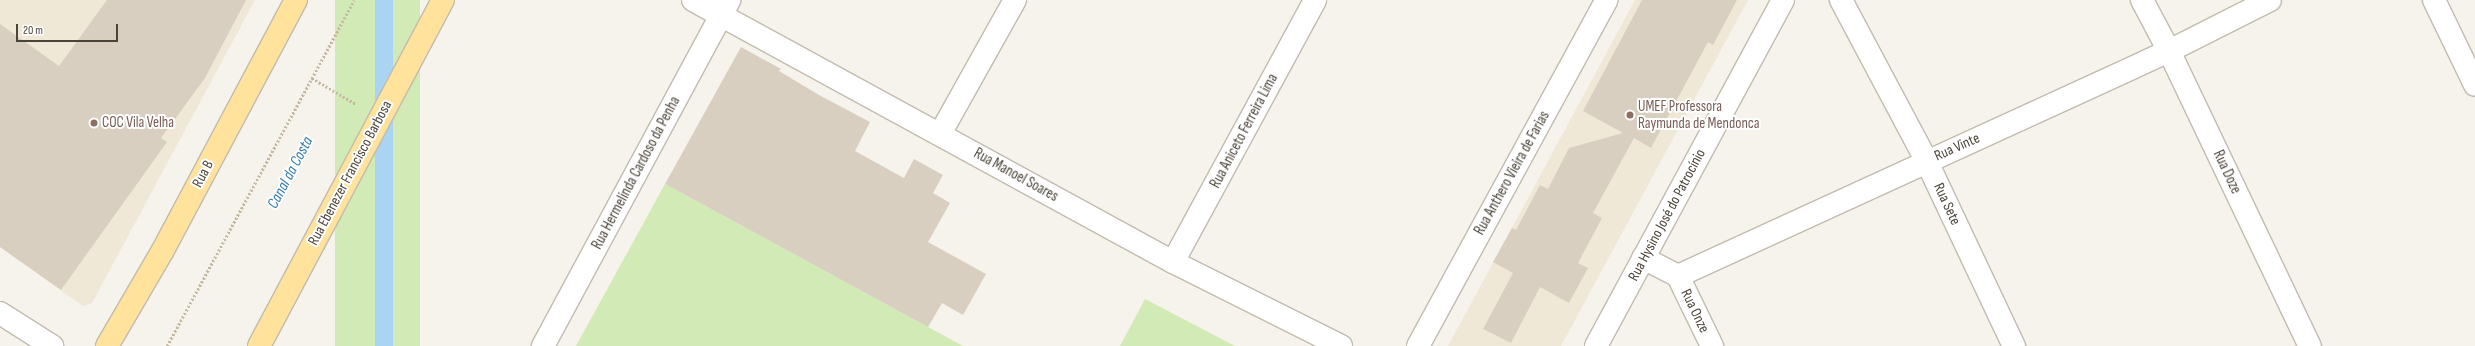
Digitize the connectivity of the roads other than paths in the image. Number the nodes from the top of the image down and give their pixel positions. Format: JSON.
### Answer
{"nodes":[{"id":1,"x":296,"y":0,"type":"edge"},
{"id":2,"x":443,"y":0,"type":"edge"},
{"id":3,"x":693,"y":0,"type":"edge"},
{"id":4,"x":1015,"y":0,"type":"edge"},
{"id":5,"x":1315,"y":0,"type":"edge"},
{"id":6,"x":1607,"y":0,"type":"edge"},
{"id":7,"x":1783,"y":0,"type":"edge"},
{"id":8,"x":1841,"y":0,"type":"edge"},
{"id":9,"x":2142,"y":0,"type":"edge"},
{"id":10,"x":2270,"y":0,"type":"edge"},
{"id":11,"x":2434,"y":0,"type":"edge"},
{"id":12,"x":725,"y":8,"type":"edge"},
{"id":13,"x":2170,"y":51,"type":"junction"},
{"id":14,"x":2475,"y":86,"type":"edge"},
{"id":15,"x":940,"y":134,"type":"junction"},
{"id":16,"x":1926,"y":160,"type":"junction"},
{"id":17,"x":1643,"y":258,"type":"junction"},
{"id":18,"x":1173,"y":262,"type":"junction"},
{"id":19,"x":1678,"y":276,"type":"junction"},
{"id":20,"x":0,"y":313,"type":"edge"},
{"id":21,"x":52,"y":346,"type":"edge"},
{"id":22,"x":107,"y":346,"type":"edge"},
{"id":23,"x":259,"y":346,"type":"edge"},
{"id":24,"x":543,"y":346,"type":"edge"},
{"id":25,"x":1341,"y":346,"type":"edge"},
{"id":26,"x":1418,"y":346,"type":"edge"},
{"id":27,"x":1596,"y":346,"type":"edge"},
{"id":28,"x":1712,"y":346,"type":"edge"},
{"id":29,"x":2014,"y":346,"type":"edge"},
{"id":30,"x":2310,"y":346,"type":"edge"}],
"edges":[{"from":1,"to":22,"type":"main road","name":"Rua B"},
{"from":2,"to":23,"type":"main road","name":"Rua Ebenezer Francisco Barbosa"},
{"from":3,"to":12,"type":"street","name":"Rua Manoel Soares"},
{"from":4,"to":15,"type":"street"},
{"from":5,"to":18,"type":"street","name":"Rua Aniceto Ferreira Lima"},
{"from":6,"to":26,"type":"street","name":"Rua Anthero Vieira de Farias"},
{"from":7,"to":17,"type":"street","name":"Rua Hysino José do Patrocínio"},
{"from":8,"to":16,"type":"street","name":"Rua Sete"},
{"from":9,"to":13,"type":"street","name":"Rua Doze"},
{"from":10,"to":13,"type":"street","name":"Rua Vinte"},
{"from":11,"to":14,"type":"street"},
{"from":12,"to":15,"type":"street","name":"Rua Manoel Soares"},
{"from":12,"to":24,"type":"street","name":"Rua Hermelinda Cardoso da Penha"},
{"from":13,"to":16,"type":"street","name":"Rua Vinte"},
{"from":13,"to":30,"type":"street","name":"Rua Doze"},
{"from":15,"to":18,"type":"street","name":"Rua Manoel Soares"},
{"from":16,"to":19,"type":"street","name":"Rua Vinte"},
{"from":16,"to":29,"type":"street","name":"Rua Sete"},
{"from":17,"to":19,"type":"street"},
{"from":17,"to":27,"type":"street","name":"Rua Hysino José do Patrocínio"},
{"from":18,"to":25,"type":"street","name":"Rua Manoel Soares"},
{"from":19,"to":28,"type":"street","name":"Rua Onze"},
{"from":20,"to":21,"type":"street"}]}
